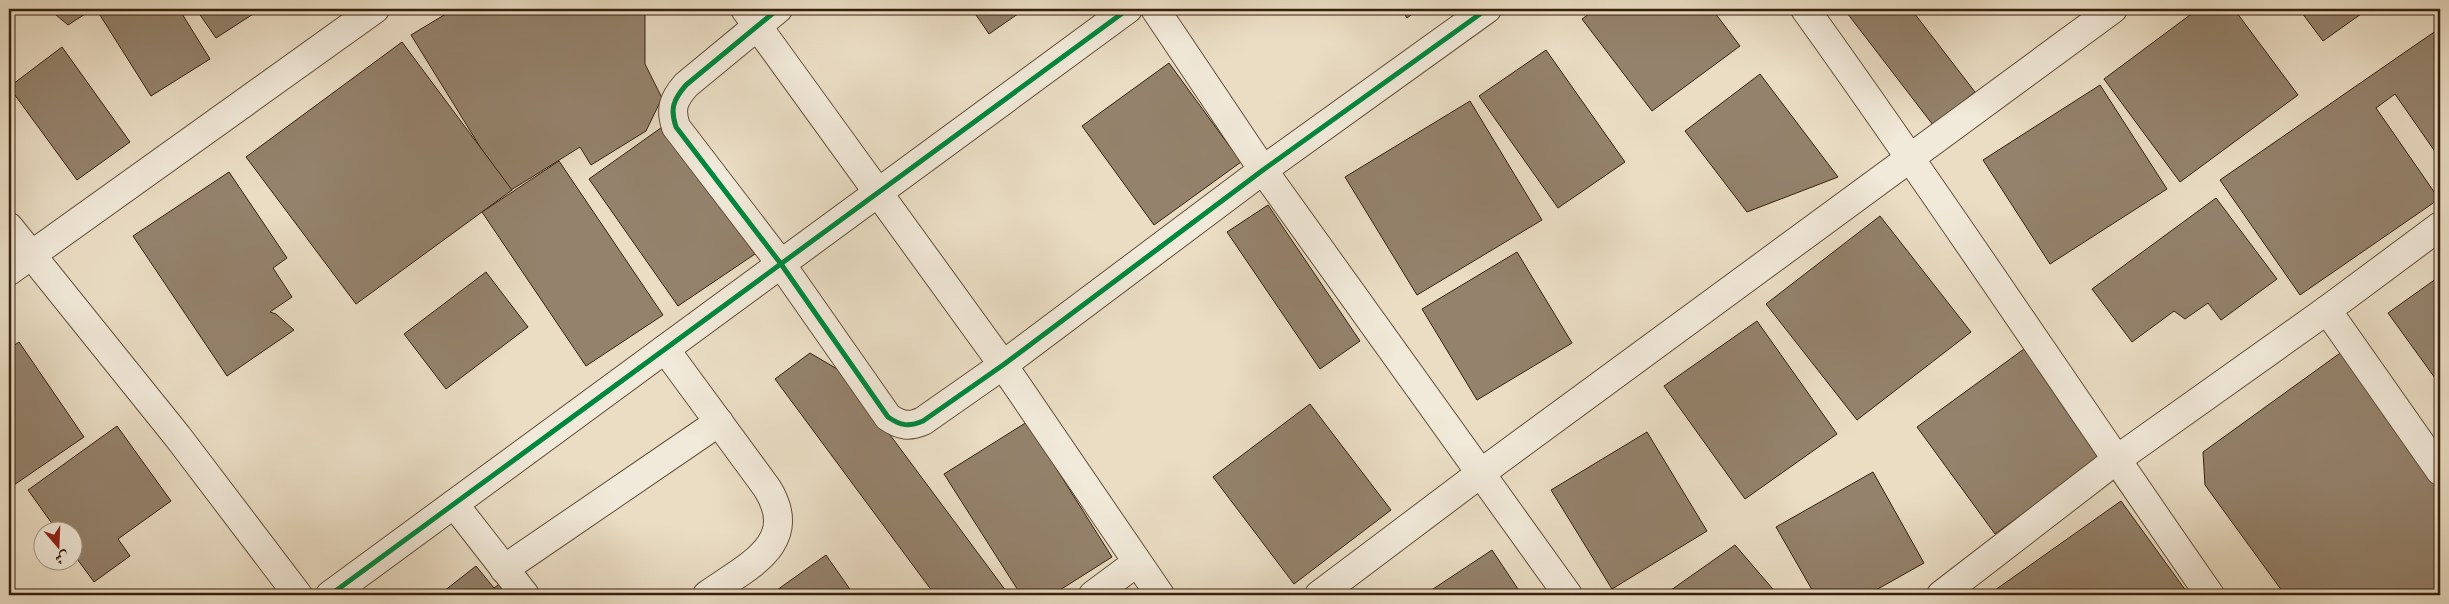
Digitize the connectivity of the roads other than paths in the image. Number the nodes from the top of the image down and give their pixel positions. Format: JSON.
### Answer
{"nodes":[{"id":1,"x":375,"y":9,"type":"edge"},
{"id":2,"x":1128,"y":9,"type":"edge"},
{"id":3,"x":1155,"y":9,"type":"edge"},
{"id":4,"x":1488,"y":9,"type":"edge"},
{"id":5,"x":1805,"y":9,"type":"edge"},
{"id":6,"x":2113,"y":9,"type":"edge"},
{"id":7,"x":761,"y":14,"type":"edge"},
{"id":8,"x":1912,"y":158,"type":"junction"},
{"id":9,"x":1263,"y":170,"type":"junction"},
{"id":10,"x":879,"y":191,"type":"junction"},
{"id":11,"x":2440,"y":226,"type":"edge"},
{"id":12,"x":9,"y":227,"type":"edge"},
{"id":13,"x":30,"y":255,"type":"junction"},
{"id":14,"x":781,"y":264,"type":"junction"},
{"id":15,"x":9,"y":271,"type":"edge"},
{"id":16,"x":2327,"y":310,"type":"junction"},
{"id":17,"x":665,"y":349,"type":"junction"},
{"id":18,"x":1004,"y":365,"type":"junction"},
{"id":19,"x":719,"y":422,"type":"junction"},
{"id":20,"x":2116,"y":460,"type":"junction"},
{"id":21,"x":2440,"y":471,"type":"edge"},
{"id":22,"x":1481,"y":473,"type":"junction"},
{"id":23,"x":454,"y":504,"type":"junction"},
{"id":24,"x":1136,"y":563,"type":"junction"},
{"id":25,"x":504,"y":569,"type":"junction"},
{"id":26,"x":298,"y":595,"type":"edge"},
{"id":27,"x":330,"y":595,"type":"edge"},
{"id":28,"x":525,"y":595,"type":"edge"},
{"id":29,"x":707,"y":595,"type":"edge"},
{"id":30,"x":1093,"y":595,"type":"edge"},
{"id":31,"x":1160,"y":595,"type":"edge"},
{"id":32,"x":1319,"y":595,"type":"edge"},
{"id":33,"x":1568,"y":595,"type":"edge"},
{"id":34,"x":1941,"y":595,"type":"edge"},
{"id":35,"x":2210,"y":595,"type":"edge"}],
"edges":[{"from":1,"to":13,"type":"street"},
{"from":2,"to":10,"type":"street"},
{"from":3,"to":9,"type":"street"},
{"from":4,"to":9,"type":"street"},
{"from":5,"to":8,"type":"street"},
{"from":6,"to":8,"type":"street"},
{"from":7,"to":10,"type":"street"},
{"from":7,"to":14,"type":"street"},
{"from":8,"to":20,"type":"street"},
{"from":8,"to":22,"type":"street"},
{"from":9,"to":18,"type":"street"},
{"from":9,"to":22,"type":"street"},
{"from":10,"to":14,"type":"street"},
{"from":10,"to":18,"type":"street"},
{"from":11,"to":16,"type":"street"},
{"from":12,"to":13,"type":"street"},
{"from":13,"to":15,"type":"street"},
{"from":13,"to":26,"type":"street"},
{"from":14,"to":17,"type":"street"},
{"from":14,"to":18,"type":"street"},
{"from":16,"to":20,"type":"street"},
{"from":16,"to":21,"type":"street"},
{"from":17,"to":19,"type":"street"},
{"from":17,"to":23,"type":"street"},
{"from":18,"to":24,"type":"street"},
{"from":19,"to":25,"type":"street"},
{"from":19,"to":29,"type":"street"},
{"from":20,"to":34,"type":"street"},
{"from":20,"to":35,"type":"street"},
{"from":22,"to":32,"type":"street"},
{"from":22,"to":33,"type":"street"},
{"from":23,"to":25,"type":"street"},
{"from":23,"to":27,"type":"street"},
{"from":24,"to":30,"type":"street"},
{"from":24,"to":31,"type":"street"},
{"from":25,"to":28,"type":"street"}]}
